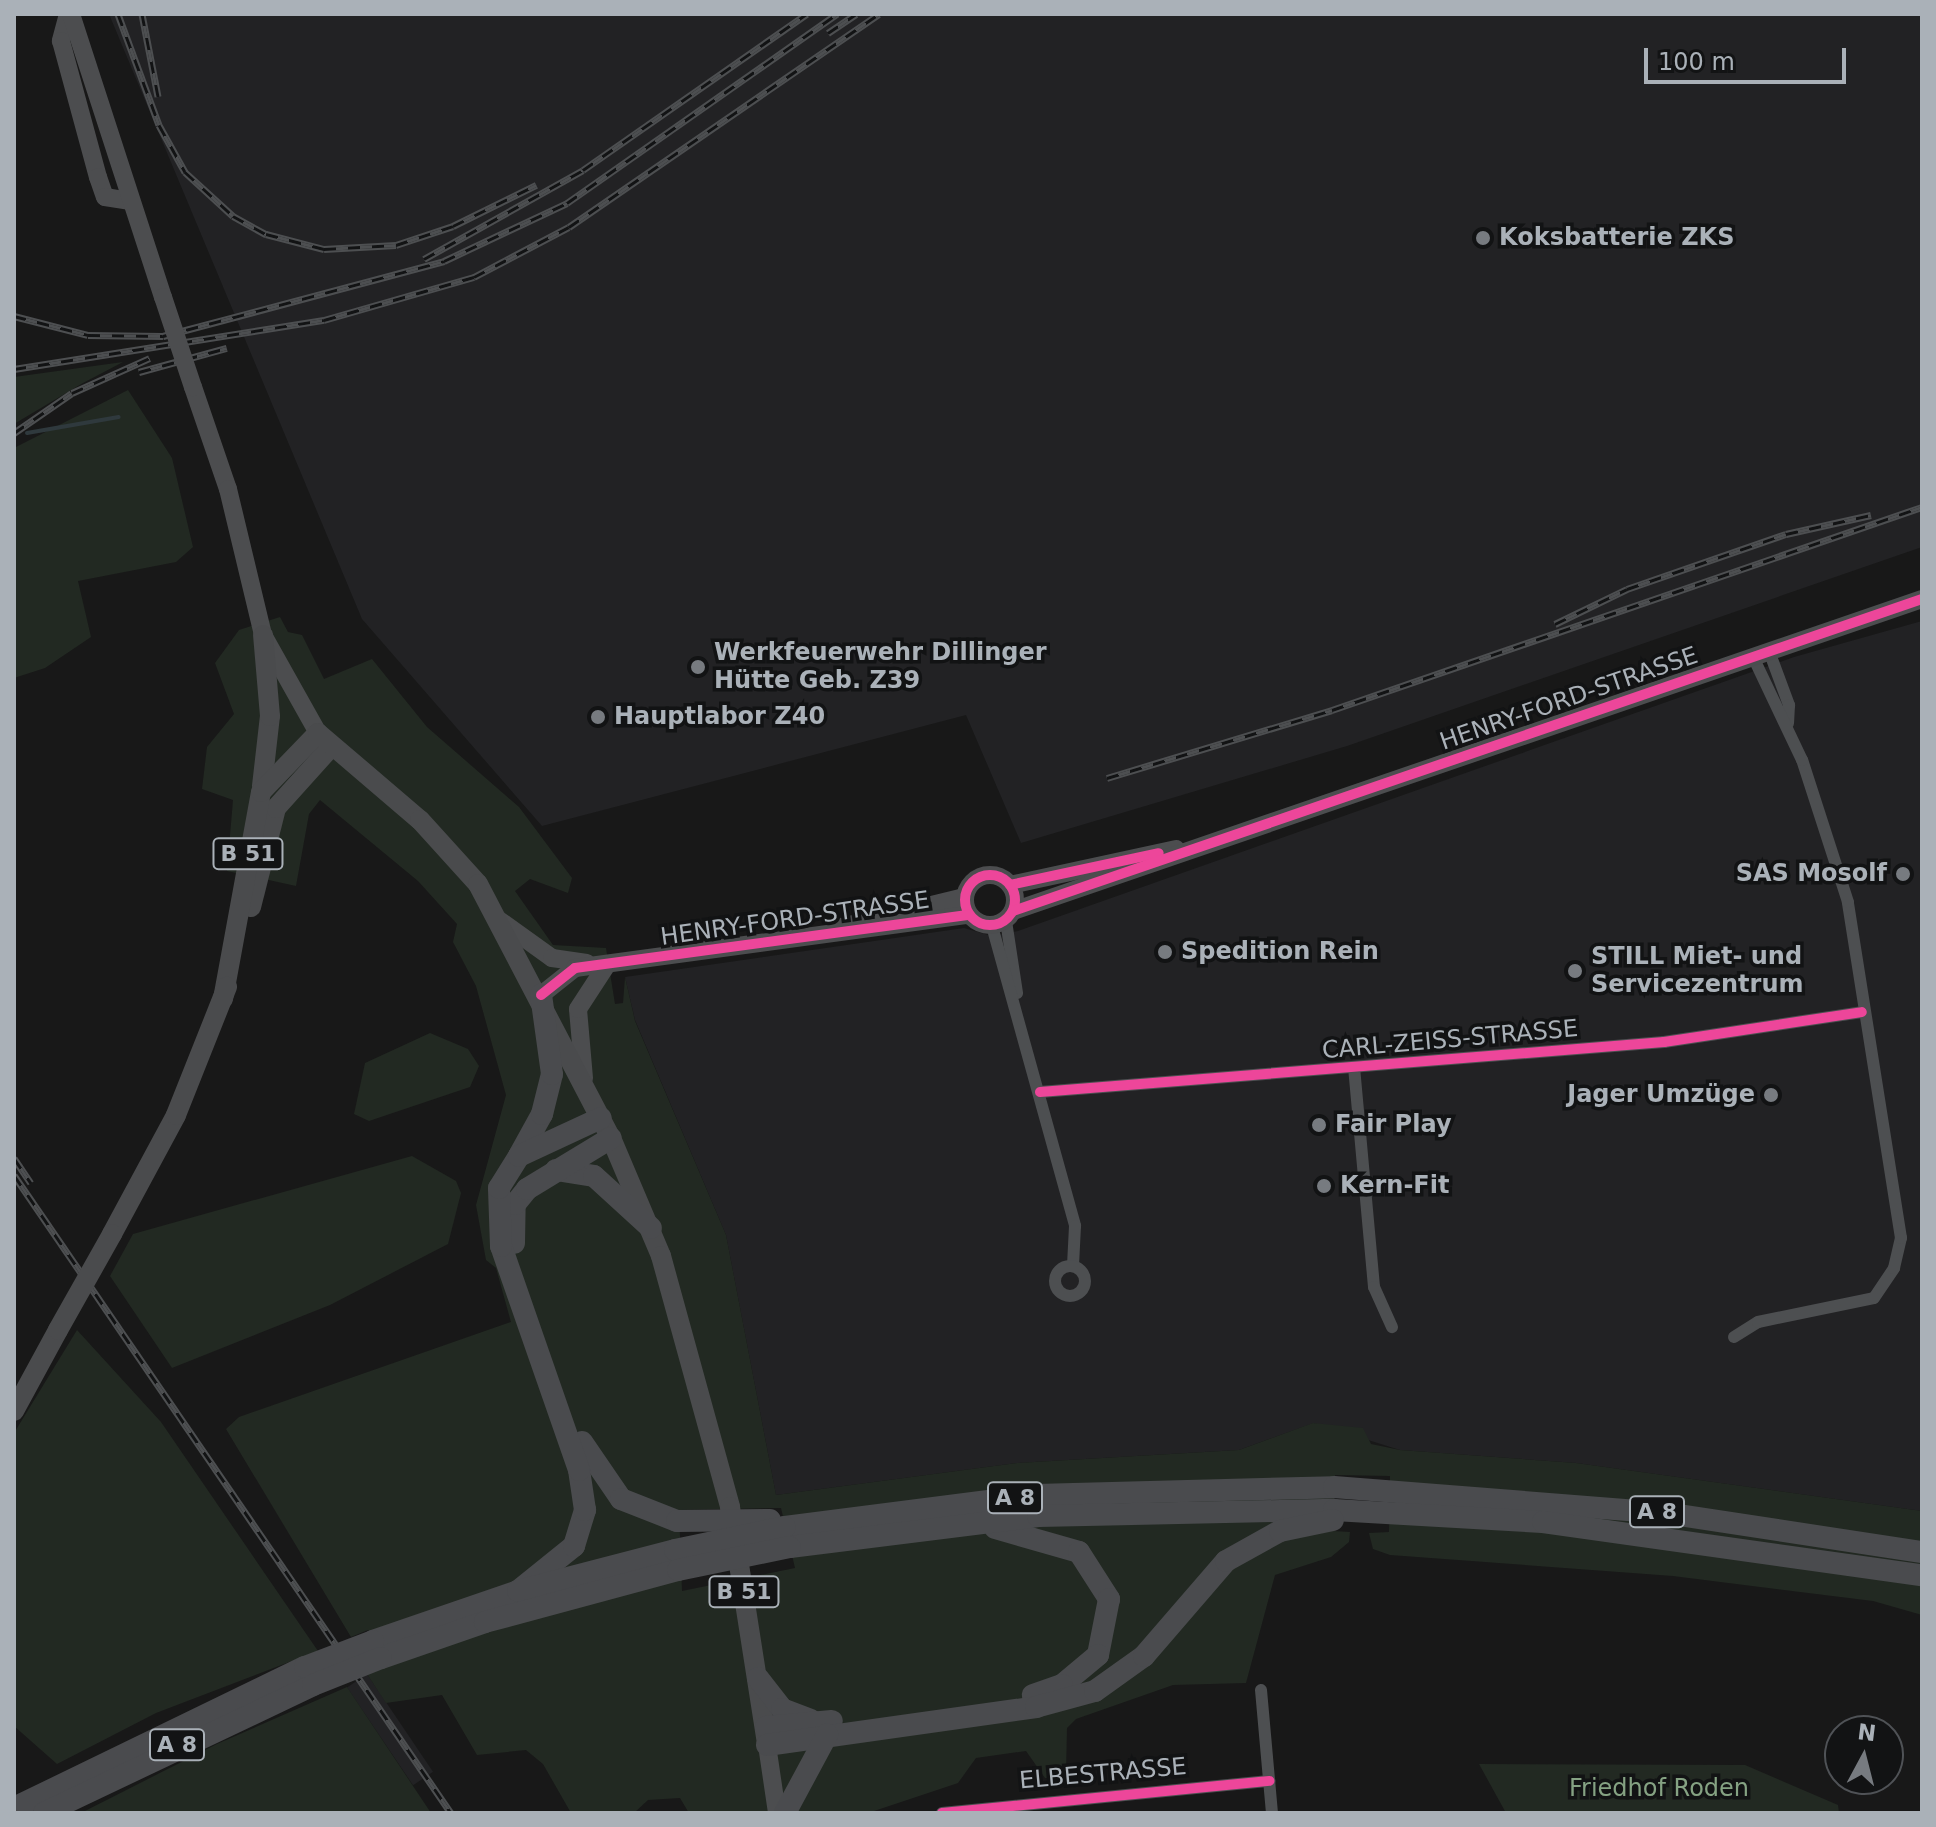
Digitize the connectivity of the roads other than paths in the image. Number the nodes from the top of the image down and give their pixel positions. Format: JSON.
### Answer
{"nodes":[{"id":1,"x":69,"y":14,"type":"edge"},
{"id":2,"x":1922,"y":599,"type":"edge"},
{"id":3,"x":263,"y":635,"type":"junction"},
{"id":4,"x":1761,"y":654,"type":"junction"},
{"id":5,"x":325,"y":740,"type":"junction"},
{"id":6,"x":261,"y":792,"type":"junction"},
{"id":7,"x":1229,"y":837,"type":"junction"},
{"id":8,"x":1010,"y":885,"type":"junction"},
{"id":9,"x":966,"y":906,"type":"junction"},
{"id":10,"x":1004,"y":919,"type":"junction"},
{"id":11,"x":499,"y":920,"type":"junction"},
{"id":12,"x":606,"y":966,"type":"junction"},
{"id":13,"x":541,"y":995,"type":"junction"},
{"id":14,"x":223,"y":999,"type":"junction"},
{"id":15,"x":1862,"y":1012,"type":"junction"},
{"id":16,"x":1354,"y":1067,"type":"junction"},
{"id":17,"x":584,"y":1078,"type":"junction"},
{"id":18,"x":1040,"y":1092,"type":"junction"},
{"id":19,"x":606,"y":1128,"type":"junction"},
{"id":20,"x":519,"y":1156,"type":"junction"},
{"id":21,"x":555,"y":1170,"type":"junction"},
{"id":22,"x":651,"y":1228,"type":"junction"},
{"id":23,"x":1073,"y":1266,"type":"dead end"},
{"id":24,"x":1392,"y":1327,"type":"dead end"},
{"id":25,"x":1734,"y":1337,"type":"dead end"},
{"id":26,"x":14,"y":1411,"type":"edge"},
{"id":27,"x":1389,"y":1506,"type":"junction"},
{"id":28,"x":1334,"y":1515,"type":"junction"},
{"id":29,"x":918,"y":1526,"type":"junction"},
{"id":30,"x":786,"y":1531,"type":"junction"},
{"id":31,"x":1922,"y":1552,"type":"edge"},
{"id":32,"x":677,"y":1560,"type":"junction"},
{"id":33,"x":1922,"y":1575,"type":"edge"},
{"id":34,"x":518,"y":1591,"type":"junction"},
{"id":35,"x":377,"y":1650,"type":"junction"},
{"id":36,"x":309,"y":1676,"type":"junction"},
{"id":37,"x":758,"y":1678,"type":"junction"},
{"id":38,"x":1261,"y":1690,"type":"dead end"},
{"id":39,"x":826,"y":1728,"type":"junction"},
{"id":40,"x":766,"y":1736,"type":"junction"},
{"id":41,"x":1269,"y":1781,"type":"junction"},
{"id":42,"x":1038,"y":1798,"type":"junction"},
{"id":43,"x":14,"y":1808,"type":"edge"},
{"id":44,"x":44,"y":1813,"type":"edge"},
{"id":45,"x":777,"y":1813,"type":"edge"},
{"id":46,"x":785,"y":1813,"type":"edge"},
{"id":47,"x":942,"y":1813,"type":"edge"},
{"id":48,"x":1039,"y":1813,"type":"edge"},
{"id":49,"x":1272,"y":1813,"type":"edge"}],
"edges":[{"from":1,"to":3,"type":"street","bridge":true},
{"from":2,"to":4,"type":"street","name":"HENRY-FORD-STRASSE"},
{"from":3,"to":5,"type":"street"},
{"from":3,"to":6,"type":"main road"},
{"from":4,"to":7,"type":"street","name":"HENRY-FORD-STRASSE"},
{"from":4,"to":15,"type":"street"},
{"from":5,"to":6,"type":"main road"},
{"from":5,"to":11,"type":"main road","number":"B 51"},
{"from":5,"to":14,"type":"main road","number":"B 51"},
{"from":6,"to":14,"type":"main road","number":"B 51"},
{"from":7,"to":8,"type":"street","name":"HENRY-FORD-STRASSE"},
{"from":7,"to":10,"type":"street","name":"HENRY-FORD-STRASSE"},
{"from":8,"to":9,"type":"street","name":"HENRY-FORD-STRASSE"},
{"from":8,"to":10,"type":"street"},
{"from":9,"to":10,"type":"street"},
{"from":9,"to":12,"type":"street","name":"HENRY-FORD-STRASSE"},
{"from":10,"to":18,"type":"street"},
{"from":11,"to":12,"type":"street"},
{"from":11,"to":13,"type":"main road","number":"B 51"},
{"from":12,"to":13,"type":"street","name":"HENRY-FORD-STRASSE"},
{"from":12,"to":17,"type":"street"},
{"from":13,"to":17,"type":"main road","number":"B 51"},
{"from":13,"to":20,"type":"highway"},
{"from":14,"to":26,"type":"main road","number":"B 51","bridge":true},
{"from":15,"to":16,"type":"street","name":"CARL-ZEISS-STRASSE"},
{"from":15,"to":25,"type":"street"},
{"from":16,"to":18,"type":"street","name":"CARL-ZEISS-STRASSE"},
{"from":16,"to":24,"type":"street","name":"CARL-ZEISS-STRASSE"},
{"from":17,"to":19,"type":"main road","number":"B 51"},
{"from":18,"to":23,"type":"street"},
{"from":19,"to":20,"type":"highway"},
{"from":19,"to":21,"type":"highway"},
{"from":19,"to":22,"type":"main road","number":"B 51"},
{"from":20,"to":34,"type":"highway"},
{"from":21,"to":22,"type":"highway"},
{"from":21,"to":30,"type":"highway","bridge":true},
{"from":22,"to":37,"type":"main road","number":"B 51"},
{"from":27,"to":28,"type":"highway","number":"A 8"},
{"from":27,"to":30,"type":"highway","number":"A 8"},
{"from":27,"to":31,"type":"highway","number":"A 8"},
{"from":27,"to":33,"type":"highway","number":"A 8"},
{"from":28,"to":29,"type":"highway","number":"A 8"},
{"from":28,"to":39,"type":"highway"},
{"from":29,"to":30,"type":"highway","number":"A 8"},
{"from":29,"to":39,"type":"highway"},
{"from":30,"to":32,"type":"highway","number":"A 8","bridge":true},
{"from":32,"to":34,"type":"highway","number":"A 8"},
{"from":32,"to":35,"type":"highway","number":"A 8"},
{"from":34,"to":35,"type":"highway","number":"A 8"},
{"from":35,"to":36,"type":"highway","number":"A 8","bridge":true},
{"from":36,"to":43,"type":"highway","number":"A 8"},
{"from":36,"to":44,"type":"highway","number":"A 8"},
{"from":37,"to":39,"type":"highway"},
{"from":37,"to":40,"type":"main road","number":"B 51"},
{"from":38,"to":41,"type":"street"},
{"from":39,"to":40,"type":"highway"},
{"from":39,"to":46,"type":"highway"},
{"from":40,"to":45,"type":"street"},
{"from":41,"to":42,"type":"street","name":"ELBESTRASSE"},
{"from":41,"to":49,"type":"street"},
{"from":42,"to":47,"type":"street","name":"ELBESTRASSE"},
{"from":42,"to":48,"type":"street"}]}
